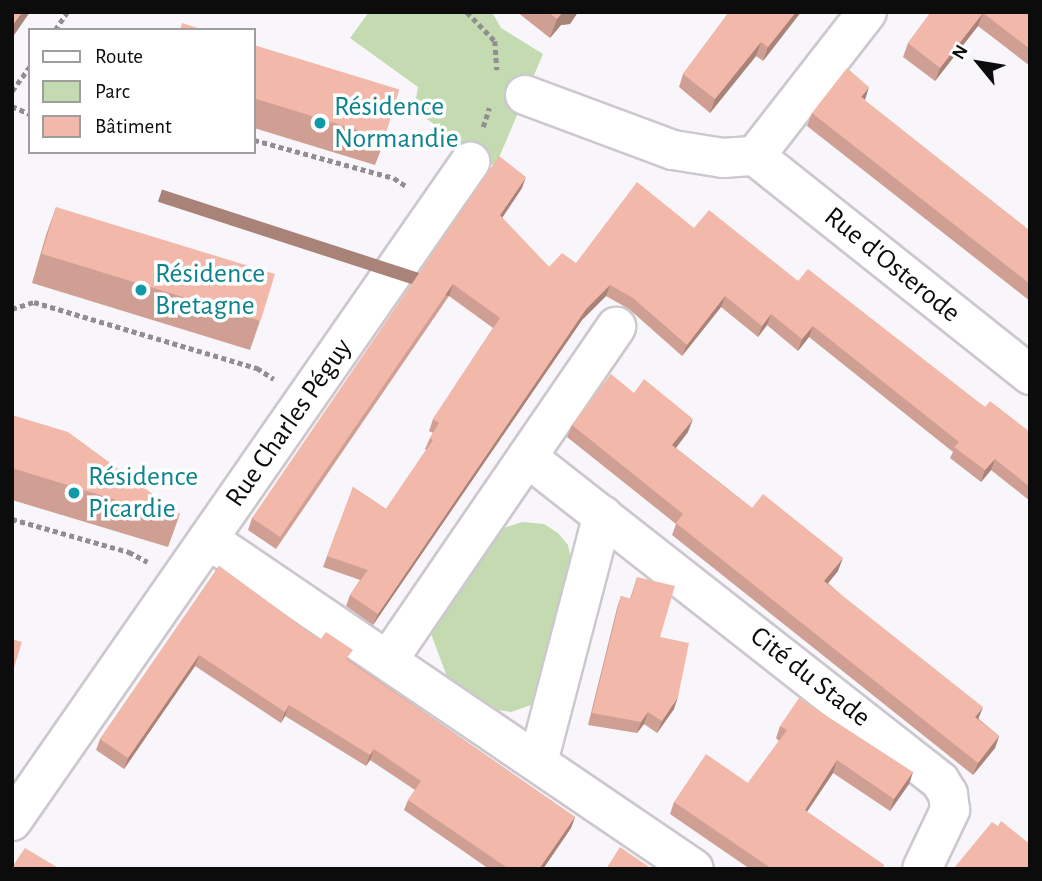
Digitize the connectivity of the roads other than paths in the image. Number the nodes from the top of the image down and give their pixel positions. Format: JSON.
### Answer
{"nodes":[{"id":1,"x":867,"y":12,"type":"edge"},
{"id":2,"x":512,"y":88,"type":"road end"},
{"id":3,"x":755,"y":156,"type":"junction"},
{"id":4,"x":471,"y":162,"type":"road end"},
{"id":5,"x":616,"y":327,"type":"dead end"},
{"id":6,"x":1030,"y":375,"type":"edge"},
{"id":7,"x":527,"y":457,"type":"junction"},
{"id":8,"x":603,"y":515,"type":"junction"},
{"id":9,"x":208,"y":539,"type":"junction"},
{"id":10,"x":388,"y":660,"type":"junction"},
{"id":11,"x":538,"y":762,"type":"junction"},
{"id":12,"x":12,"y":821,"type":"edge"},
{"id":13,"x":694,"y":869,"type":"edge"},
{"id":14,"x":922,"y":869,"type":"edge"}],
"edges":[{"from":1,"to":3,"type":"street"},
{"from":2,"to":3,"type":"street"},
{"from":3,"to":6,"type":"street","name":"Rue d'Osterode"},
{"from":4,"to":9,"type":"street","name":"Rue Charles Péguy"},
{"from":5,"to":7,"type":"street"},
{"from":7,"to":8,"type":"street","name":"Cité du Stade"},
{"from":7,"to":10,"type":"street"},
{"from":8,"to":11,"type":"street"},
{"from":8,"to":14,"type":"street","name":"Cité du Stade"},
{"from":9,"to":10,"type":"street"},
{"from":9,"to":12,"type":"street","name":"Rue Charles Péguy"},
{"from":10,"to":11,"type":"street"},
{"from":11,"to":13,"type":"street"}]}
